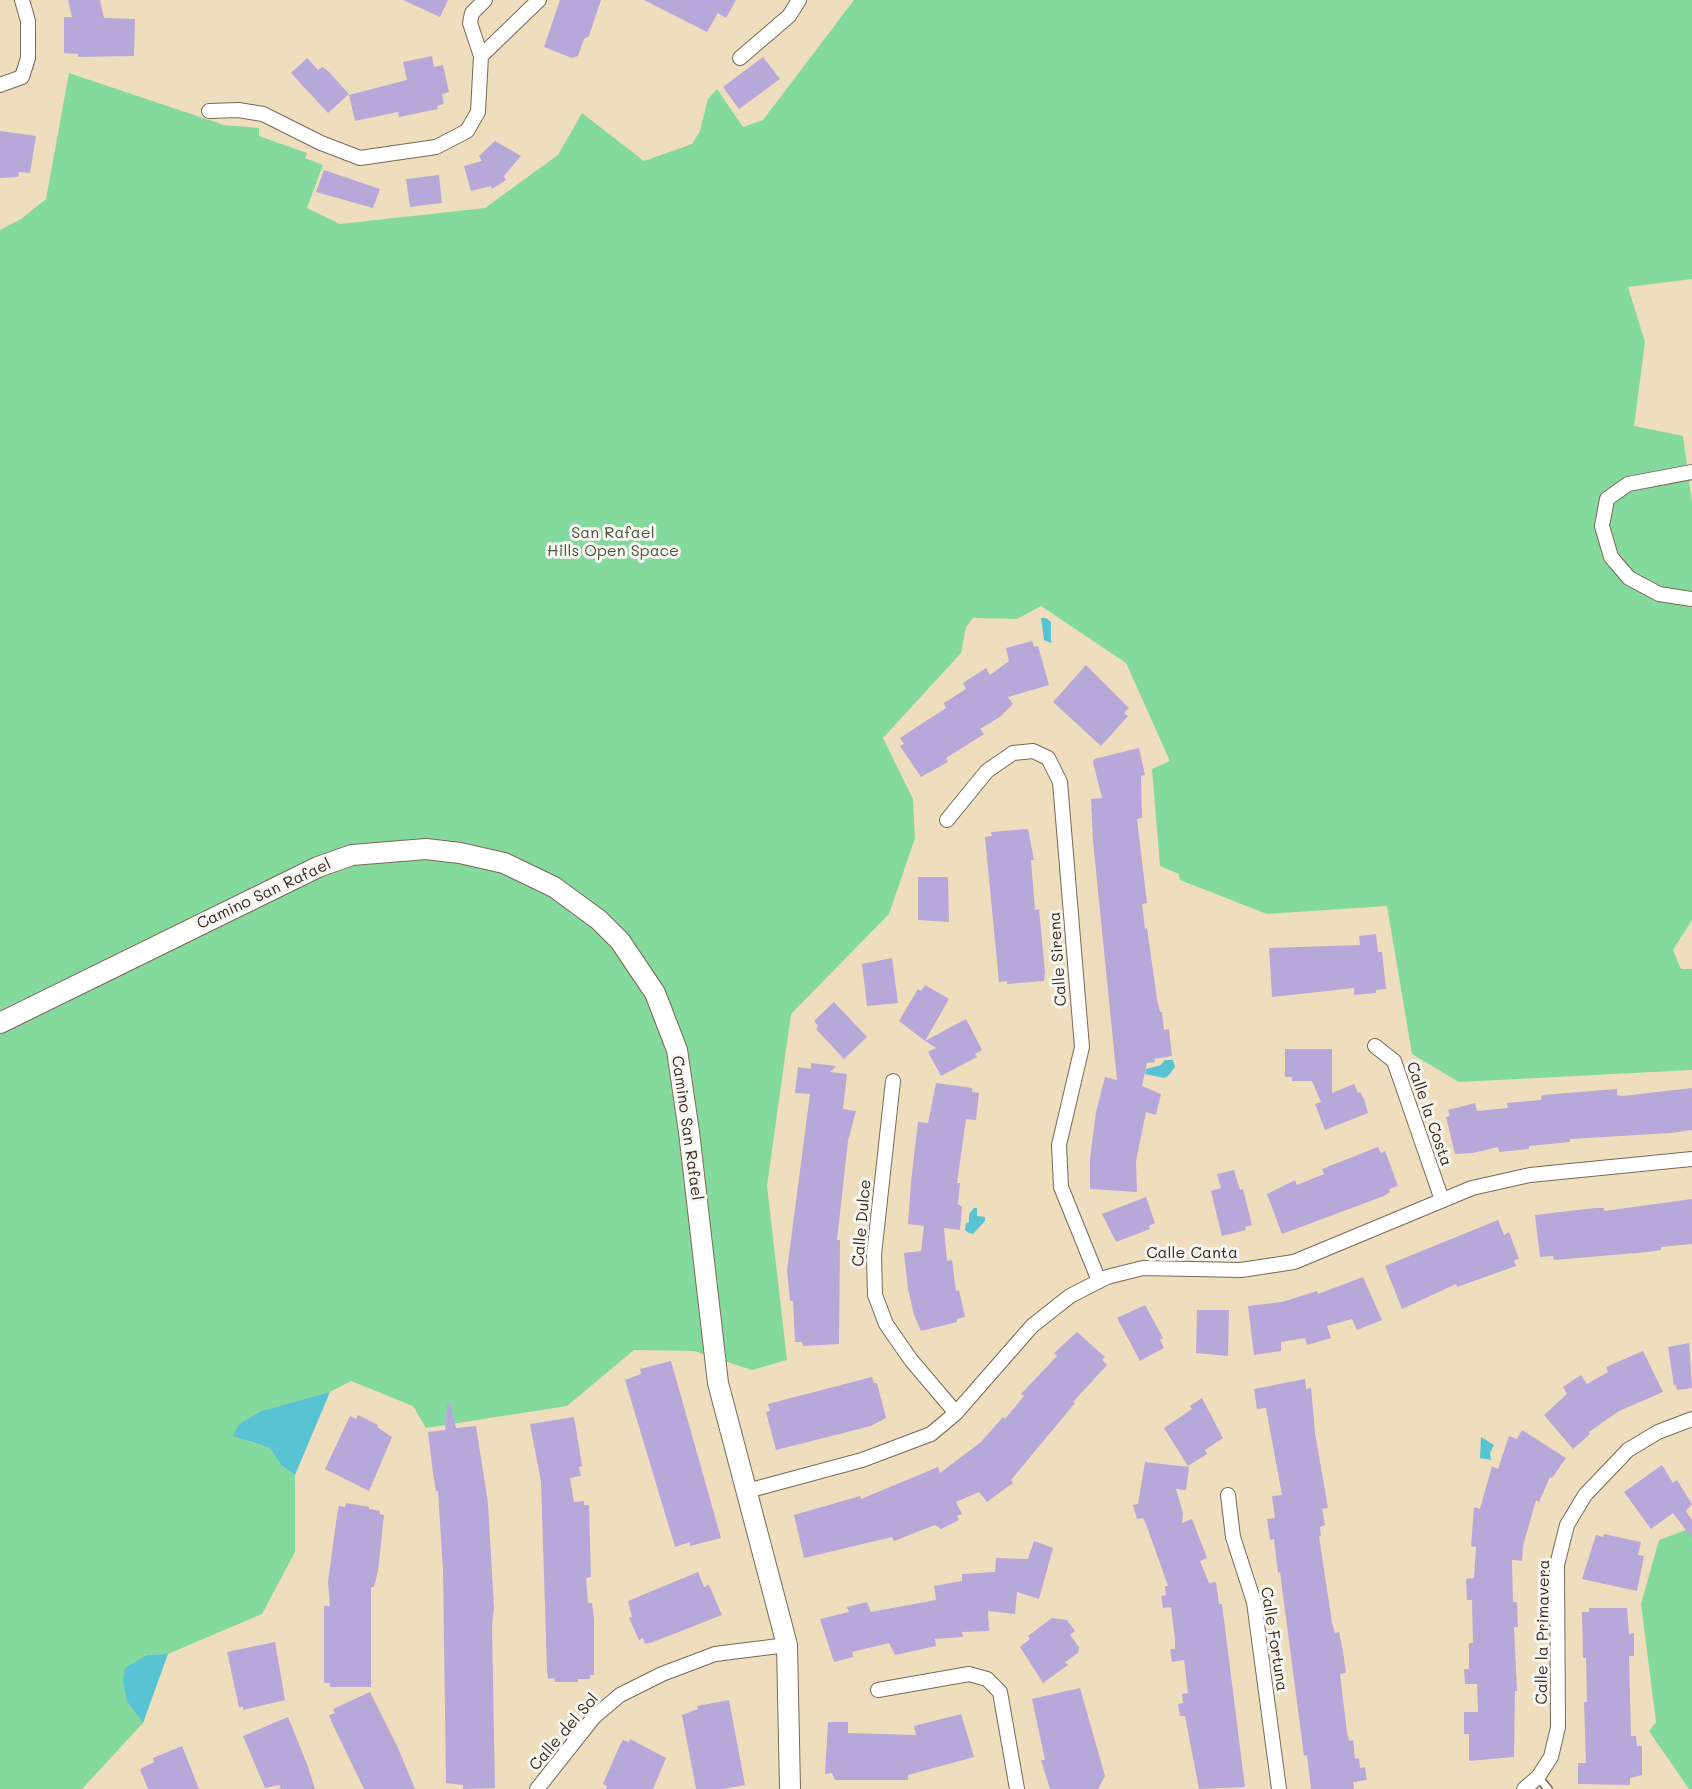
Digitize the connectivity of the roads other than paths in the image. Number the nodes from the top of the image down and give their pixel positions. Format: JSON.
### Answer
{"nodes":[{"id":1,"x":22,"y":0,"type":"edge"},
{"id":2,"x":485,"y":0,"type":"edge"},
{"id":3,"x":539,"y":0,"type":"edge"},
{"id":4,"x":799,"y":0,"type":"edge"},
{"id":5,"x":481,"y":56,"type":"junction"},
{"id":6,"x":740,"y":58,"type":"dead end"},
{"id":7,"x":0,"y":85,"type":"edge"},
{"id":8,"x":209,"y":111,"type":"dead end"},
{"id":9,"x":1692,"y":472,"type":"edge"},
{"id":10,"x":1692,"y":599,"type":"edge"},
{"id":11,"x":947,"y":820,"type":"dead end"},
{"id":12,"x":0,"y":1023,"type":"edge"},
{"id":13,"x":1375,"y":1046,"type":"dead end"},
{"id":14,"x":894,"y":1082,"type":"dead end"},
{"id":15,"x":1692,"y":1159,"type":"edge"},
{"id":16,"x":1442,"y":1200,"type":"junction"},
{"id":17,"x":1099,"y":1281,"type":"junction"},
{"id":18,"x":956,"y":1413,"type":"junction"},
{"id":19,"x":1692,"y":1419,"type":"edge"},
{"id":20,"x":747,"y":1491,"type":"junction"},
{"id":21,"x":1228,"y":1495,"type":"dead end"},
{"id":22,"x":787,"y":1645,"type":"junction"},
{"id":23,"x":878,"y":1690,"type":"dead end"},
{"id":24,"x":1538,"y":1777,"type":"junction"},
{"id":25,"x":537,"y":1789,"type":"edge"},
{"id":26,"x":790,"y":1789,"type":"edge"},
{"id":27,"x":1017,"y":1789,"type":"edge"},
{"id":28,"x":1279,"y":1789,"type":"edge"},
{"id":29,"x":1524,"y":1789,"type":"edge"},
{"id":30,"x":1548,"y":1789,"type":"edge"}],
"edges":[{"from":1,"to":7,"type":"street"},
{"from":2,"to":5,"type":"street"},
{"from":3,"to":5,"type":"street"},
{"from":4,"to":6,"type":"street"},
{"from":5,"to":8,"type":"street"},
{"from":9,"to":10,"type":"street"},
{"from":11,"to":17,"type":"street","name":"Calle Sirena"},
{"from":12,"to":20,"type":"street","name":"Camino San Rafael"},
{"from":13,"to":16,"type":"street","name":"Calle la Costa"},
{"from":14,"to":18,"type":"street","name":"Calle Dulce"},
{"from":15,"to":16,"type":"street","name":"Calle Canta"},
{"from":16,"to":17,"type":"street","name":"Calle Canta"},
{"from":17,"to":18,"type":"street","name":"Calle Canta"},
{"from":18,"to":20,"type":"street","name":"Calle Canta"},
{"from":19,"to":24,"type":"street","name":"Calle la Primavera"},
{"from":20,"to":22,"type":"street","name":"Camino San Rafael"},
{"from":21,"to":28,"type":"street","name":"Calle Fortuna"},
{"from":22,"to":25,"type":"street","name":"Calle del Sol"},
{"from":22,"to":26,"type":"street","name":"Camino San Rafael"},
{"from":23,"to":27,"type":"street"},
{"from":24,"to":29,"type":"street","name":"Calle la Primavera"},
{"from":24,"to":30,"type":"lane"}]}
